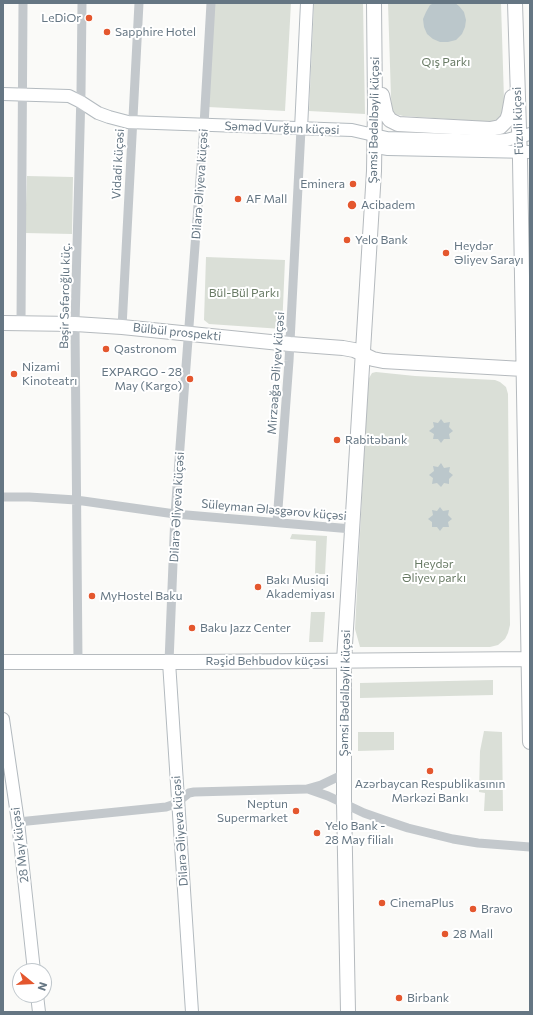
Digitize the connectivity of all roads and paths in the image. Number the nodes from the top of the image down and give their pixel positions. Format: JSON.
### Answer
{"nodes":[{"id":1,"x":23,"y":3,"type":"edge"},
{"id":2,"x":82,"y":3,"type":"edge"},
{"id":3,"x":139,"y":3,"type":"edge"},
{"id":4,"x":211,"y":3,"type":"edge"},
{"id":5,"x":307,"y":3,"type":"edge"},
{"id":6,"x":374,"y":3,"type":"edge"},
{"id":7,"x":515,"y":3,"type":"edge"},
{"id":8,"x":375,"y":29,"type":"junction"},
{"id":9,"x":516,"y":41,"type":"junction"},
{"id":10,"x":3,"y":94,"type":"edge"},
{"id":11,"x":22,"y":94,"type":"junction"},
{"id":12,"x":81,"y":102,"type":"junction"},
{"id":13,"x":132,"y":122,"type":"junction"},
{"id":14,"x":204,"y":125,"type":"junction"},
{"id":15,"x":301,"y":129,"type":"junction"},
{"id":16,"x":375,"y":135,"type":"junction"},
{"id":17,"x":524,"y":136,"type":"edge"},
{"id":18,"x":525,"y":152,"type":"edge"},
{"id":19,"x":3,"y":323,"type":"edge"},
{"id":20,"x":21,"y":323,"type":"junction"},
{"id":21,"x":75,"y":324,"type":"junction"},
{"id":22,"x":122,"y":327,"type":"junction"},
{"id":23,"x":189,"y":334,"type":"junction"},
{"id":24,"x":290,"y":344,"type":"junction"},
{"id":25,"x":357,"y":352,"type":"junction"},
{"id":26,"x":527,"y":370,"type":"edge"},
{"id":27,"x":3,"y":497,"type":"edge"},
{"id":28,"x":76,"y":500,"type":"junction"},
{"id":29,"x":176,"y":514,"type":"junction"},
{"id":30,"x":277,"y":522,"type":"junction"},
{"id":31,"x":352,"y":529,"type":"junction"},
{"id":32,"x":529,"y":658,"type":"edge"},
{"id":33,"x":78,"y":661,"type":"junction"},
{"id":34,"x":344,"y":661,"type":"junction"},
{"id":35,"x":3,"y":662,"type":"edge"},
{"id":36,"x":169,"y":662,"type":"junction"},
{"id":37,"x":3,"y":719,"type":"edge"},
{"id":38,"x":530,"y":742,"type":"edge"},
{"id":39,"x":344,"y":774,"type":"junction"},
{"id":40,"x":307,"y":789,"type":"junction"},
{"id":41,"x":178,"y":801,"type":"junction"},
{"id":42,"x":344,"y":802,"type":"junction"},
{"id":43,"x":18,"y":822,"type":"junction"},
{"id":44,"x":530,"y":847,"type":"edge"},
{"id":45,"x":33,"y":963,"type":"edge"},
{"id":46,"x":192,"y":1012,"type":"edge"},
{"id":47,"x":348,"y":1012,"type":"edge"}],
"edges":[{"from":1,"to":11,"type":"street"},
{"from":2,"to":12,"type":"street","name":"Bəşir Səfəroğlu küç."},
{"from":3,"to":13,"type":"street","name":"Vidadi küçəsi"},
{"from":4,"to":14,"type":"street","name":"Dilarə Əliyeva küçəsi"},
{"from":5,"to":15,"type":"main road"},
{"from":6,"to":8,"type":"main road","name":"Şəmsi Bədəlbəyli küçəsi"},
{"from":7,"to":9,"type":"main road","name":"Füzuli küçəsi"},
{"from":8,"to":9,"type":"main road"},
{"from":8,"to":16,"type":"main road","name":"Şəmsi Bədəlbəyli küçəsi"},
{"from":9,"to":17,"type":"main road","name":"Füzuli küçəsi"},
{"from":10,"to":11,"type":"main road","name":"Səməd Vurğun küçəsi"},
{"from":11,"to":12,"type":"main road","name":"Səməd Vurğun küçəsi"},
{"from":11,"to":20,"type":"street"},
{"from":12,"to":13,"type":"main road","name":"Səməd Vurğun küçəsi"},
{"from":12,"to":21,"type":"street","name":"Bəşir Səfəroğlu küç."},
{"from":13,"to":14,"type":"main road","name":"Səməd Vurğun küçəsi"},
{"from":13,"to":22,"type":"street","name":"Vidadi küçəsi"},
{"from":14,"to":15,"type":"main road","name":"Səməd Vurğun küçəsi"},
{"from":14,"to":23,"type":"street","name":"Dilarə Əliyeva küçəsi"},
{"from":15,"to":16,"type":"main road","name":"Səməd Vurğun küçəsi"},
{"from":15,"to":24,"type":"street","name":"Mirzəağa Əliyev küçəsi"},
{"from":16,"to":17,"type":"main road","name":"Səməd Vurğun küçəsi"},
{"from":16,"to":18,"type":"main road"},
{"from":16,"to":25,"type":"main road","name":"Şəmsi Bədəlbəyli küçəsi"},
{"from":17,"to":18,"type":"main road","name":"Füzuli küçəsi"},
{"from":18,"to":26,"type":"main road","name":"Füzuli küçəsi"},
{"from":19,"to":20,"type":"main road","name":"Bülbül prospekti"},
{"from":20,"to":21,"type":"main road","name":"Bülbül prospekti"},
{"from":21,"to":22,"type":"main road","name":"Bülbül prospekti"},
{"from":21,"to":28,"type":"street","name":"Bəşir Səfəroğlu küç."},
{"from":22,"to":23,"type":"main road","name":"Bülbül prospekti"},
{"from":23,"to":24,"type":"main road","name":"Bülbül prospekti"},
{"from":23,"to":29,"type":"street","name":"Dilarə Əliyeva küçəsi"},
{"from":24,"to":25,"type":"main road","name":"Bülbül prospekti"},
{"from":24,"to":30,"type":"street","name":"Mirzəağa Əliyev küçəsi"},
{"from":25,"to":26,"type":"main road","name":"Bülbül prospekti"},
{"from":25,"to":31,"type":"main road","name":"Şəmsi Bədəlbəyli küçəsi"},
{"from":26,"to":32,"type":"main road","name":"Füzuli küçəsi"},
{"from":27,"to":28,"type":"street","name":"Süleyman Ələsgərov küçəsi"},
{"from":28,"to":29,"type":"street","name":"Süleyman Ələsgərov küçəsi"},
{"from":28,"to":33,"type":"street","name":"Bəşir Səfəroğlu küç."},
{"from":29,"to":30,"type":"street","name":"Süleyman Ələsgərov küçəsi"},
{"from":29,"to":36,"type":"street","name":"Dilarə Əliyeva küçəsi"},
{"from":30,"to":31,"type":"street","name":"Süleyman Ələsgərov küçəsi"},
{"from":31,"to":34,"type":"main road","name":"Şəmsi Bədəlbəyli küçəsi"},
{"from":32,"to":34,"type":"main road","name":"Rəşid Behbudov küçəsi"},
{"from":32,"to":38,"type":"main road","name":"Füzuli küçəsi"},
{"from":33,"to":35,"type":"main road","name":"Rəşid Behbudov küçəsi"},
{"from":33,"to":36,"type":"main road","name":"Rəşid Behbudov küçəsi"},
{"from":34,"to":36,"type":"main road","name":"Rəşid Behbudov küçəsi"},
{"from":34,"to":39,"type":"main road","name":"Şəmsi Bədəlbəyli küçəsi"},
{"from":36,"to":41,"type":"main road","name":"Dilarə Əliyeva küçəsi"},
{"from":37,"to":43,"type":"main road","name":"28 May küçəsi"},
{"from":39,"to":40,"type":"street"},
{"from":39,"to":42,"type":"main road","name":"Şəmsi Bədəlbəyli küçəsi"},
{"from":40,"to":41,"type":"street"},
{"from":40,"to":42,"type":"street"},
{"from":41,"to":43,"type":"street"},
{"from":41,"to":46,"type":"main road","name":"Dilarə Əliyeva küçəsi"},
{"from":42,"to":44,"type":"street"},
{"from":42,"to":47,"type":"main road","name":"Şəmsi Bədəlbəyli küçəsi"},
{"from":43,"to":45,"type":"main road","name":"28 May küçəsi"}]}
